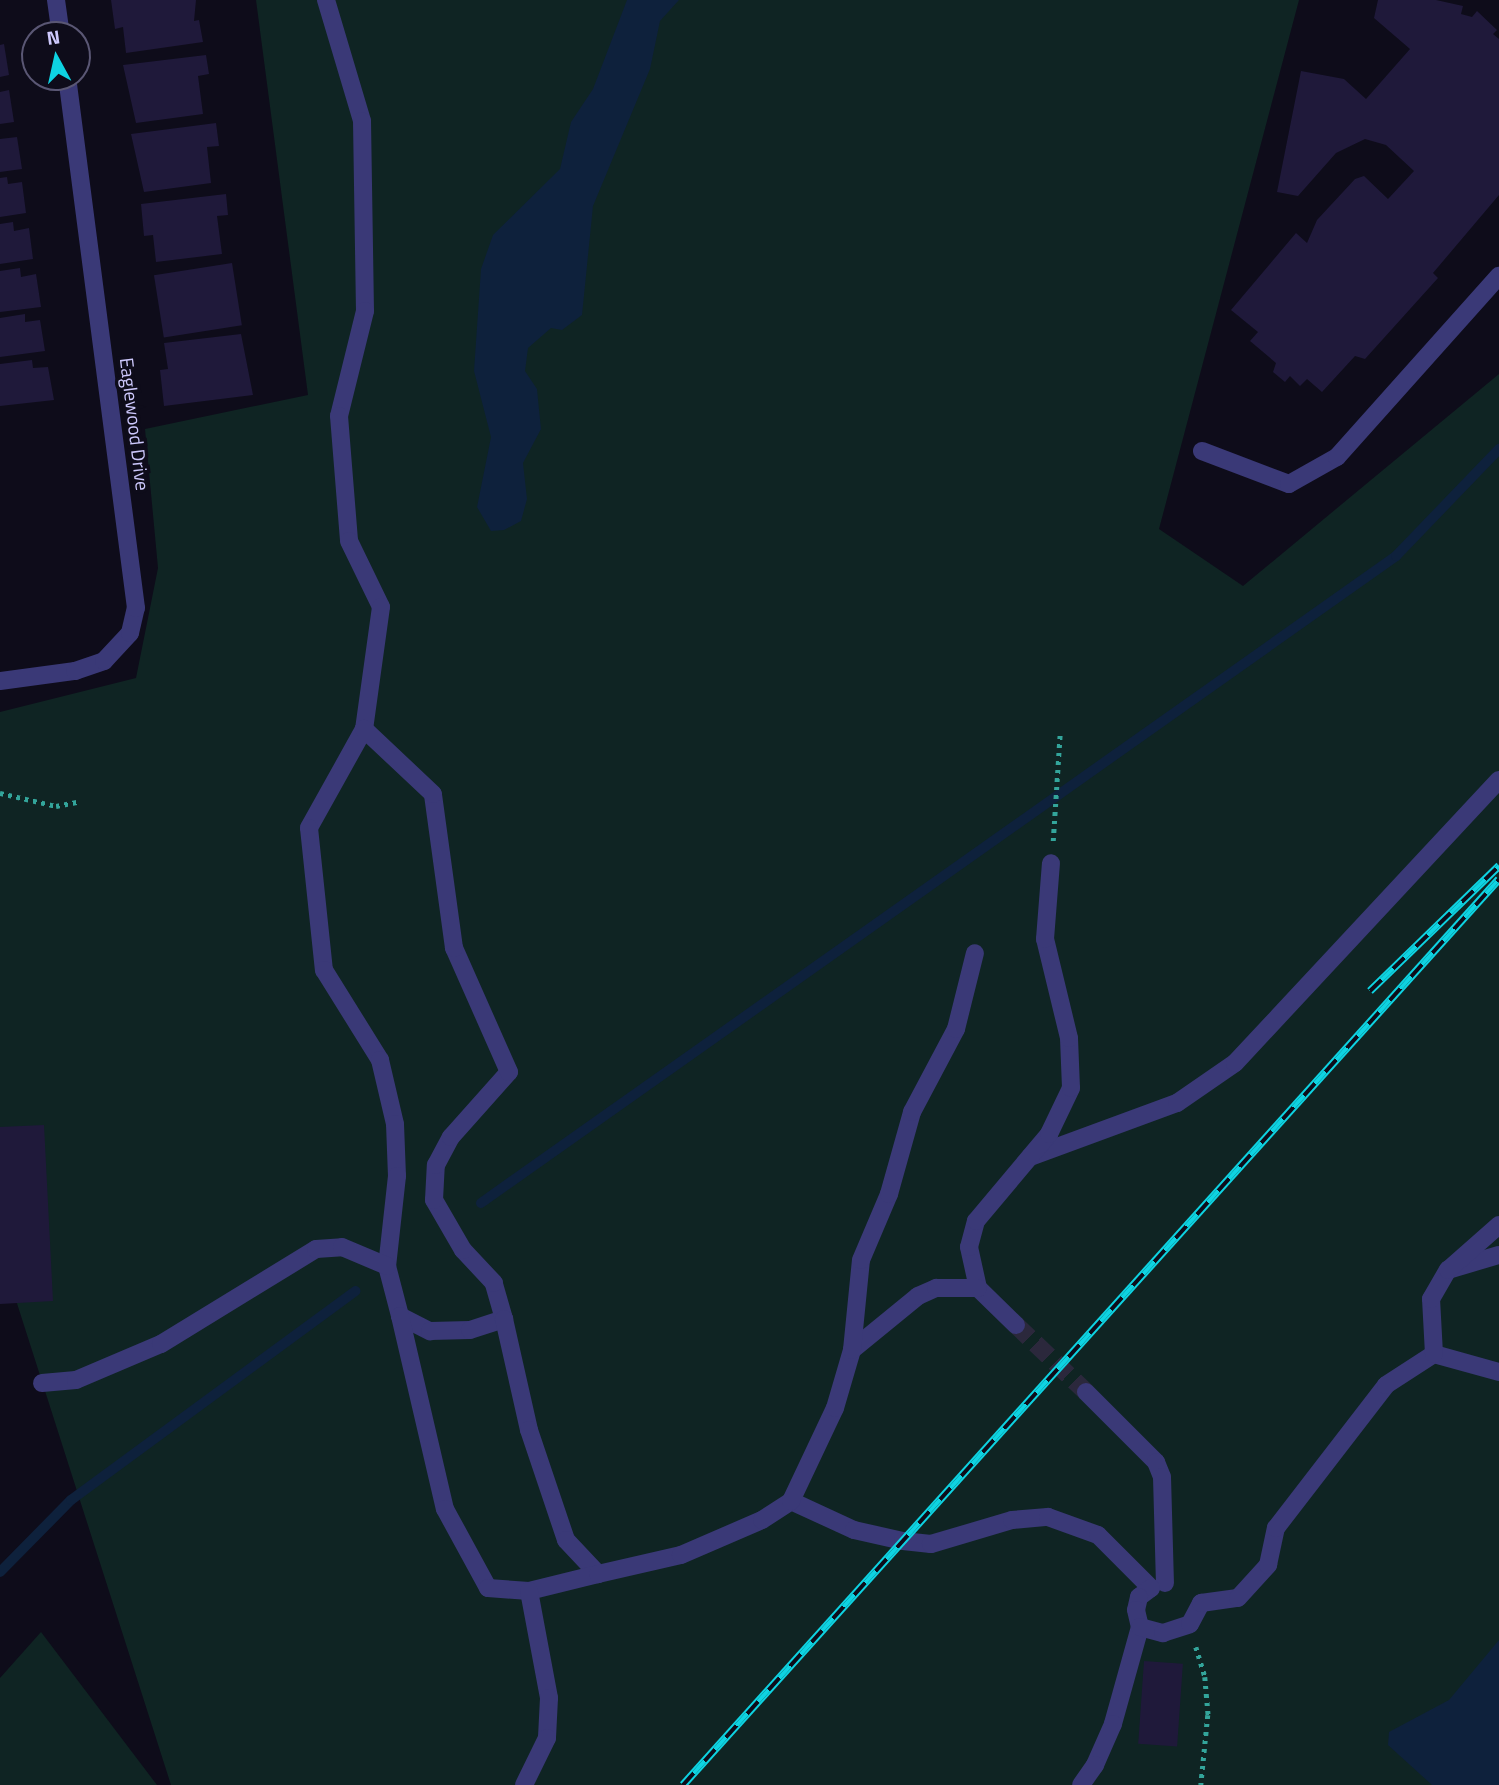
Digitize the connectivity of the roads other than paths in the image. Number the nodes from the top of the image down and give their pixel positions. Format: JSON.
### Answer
{"nodes":[{"id":1,"x":56,"y":0,"type":"edge"},
{"id":2,"x":326,"y":0,"type":"edge"},
{"id":3,"x":59,"y":21,"type":"edge"},
{"id":4,"x":69,"y":91,"type":"edge"},
{"id":5,"x":1499,"y":276,"type":"edge"},
{"id":6,"x":1202,"y":450,"type":"dead end"},
{"id":7,"x":0,"y":681,"type":"edge"},
{"id":8,"x":364,"y":729,"type":"junction"},
{"id":9,"x":1499,"y":780,"type":"edge"},
{"id":10,"x":1051,"y":863,"type":"road end"},
{"id":11,"x":975,"y":953,"type":"dead end"},
{"id":12,"x":1030,"y":1157,"type":"junction"},
{"id":13,"x":1499,"y":1225,"type":"edge"},
{"id":14,"x":1499,"y":1255,"type":"edge"},
{"id":15,"x":387,"y":1266,"type":"junction"},
{"id":16,"x":1448,"y":1270,"type":"junction"},
{"id":17,"x":978,"y":1288,"type":"junction"},
{"id":18,"x":400,"y":1316,"type":"junction"},
{"id":19,"x":504,"y":1319,"type":"junction"},
{"id":20,"x":1016,"y":1325,"type":"tunnel mouth"},
{"id":21,"x":852,"y":1350,"type":"junction"},
{"id":22,"x":1434,"y":1354,"type":"junction"},
{"id":23,"x":1499,"y":1372,"type":"edge"},
{"id":24,"x":42,"y":1383,"type":"dead end"},
{"id":25,"x":1086,"y":1392,"type":"tunnel mouth"},
{"id":26,"x":791,"y":1502,"type":"junction"},
{"id":27,"x":598,"y":1574,"type":"junction"},
{"id":28,"x":1165,"y":1583,"type":"dead end"},
{"id":29,"x":529,"y":1591,"type":"junction"},
{"id":30,"x":1140,"y":1627,"type":"junction"},
{"id":31,"x":524,"y":1785,"type":"edge"},
{"id":32,"x":1081,"y":1785,"type":"edge"}],
"edges":[{"from":1,"to":3,"type":"street"},
{"from":2,"to":8,"type":"street"},
{"from":4,"to":7,"type":"street","name":"Eaglewood Drive"},
{"from":5,"to":6,"type":"street"},
{"from":8,"to":15,"type":"street"},
{"from":8,"to":19,"type":"street"},
{"from":9,"to":12,"type":"street"},
{"from":10,"to":12,"type":"street"},
{"from":11,"to":21,"type":"street"},
{"from":12,"to":17,"type":"street"},
{"from":13,"to":16,"type":"street"},
{"from":14,"to":16,"type":"street"},
{"from":15,"to":18,"type":"street"},
{"from":15,"to":24,"type":"street"},
{"from":16,"to":22,"type":"street"},
{"from":17,"to":20,"type":"street"},
{"from":17,"to":21,"type":"street"},
{"from":18,"to":19,"type":"street"},
{"from":18,"to":29,"type":"street"},
{"from":19,"to":27,"type":"street"},
{"from":21,"to":26,"type":"street"},
{"from":22,"to":23,"type":"street"},
{"from":22,"to":30,"type":"street"},
{"from":25,"to":28,"type":"street"},
{"from":26,"to":27,"type":"street"},
{"from":26,"to":30,"type":"street"},
{"from":27,"to":29,"type":"street"},
{"from":29,"to":31,"type":"street"},
{"from":30,"to":32,"type":"street"}]}
